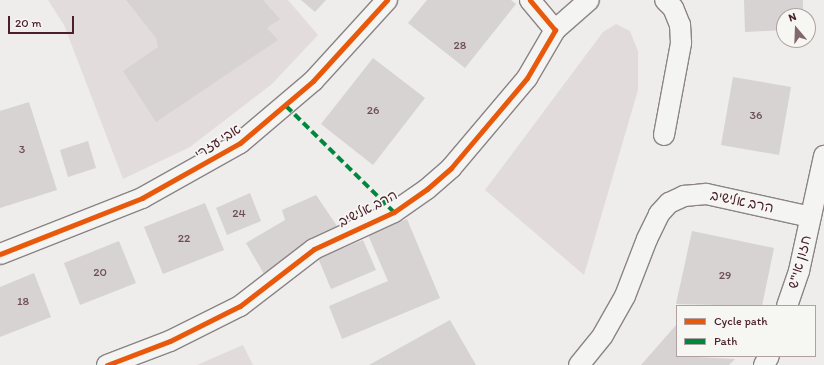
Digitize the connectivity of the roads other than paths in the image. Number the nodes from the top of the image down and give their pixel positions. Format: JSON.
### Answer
{"nodes":[{"id":1,"x":387,"y":0,"type":"edge"},
{"id":2,"x":530,"y":0,"type":"edge"},
{"id":3,"x":589,"y":0,"type":"edge"},
{"id":4,"x":665,"y":0,"type":"edge"},
{"id":5,"x":555,"y":30,"type":"junction"},
{"id":6,"x":664,"y":135,"type":"dead end"},
{"id":7,"x":824,"y":156,"type":"edge"},
{"id":8,"x":811,"y":217,"type":"junction"},
{"id":9,"x":0,"y":254,"type":"edge"},
{"id":10,"x":787,"y":305,"type":"edge"},
{"id":11,"x":107,"y":365,"type":"edge"},
{"id":12,"x":579,"y":365,"type":"edge"}],
"edges":[{"from":1,"to":9,"type":"street","name":"אבי עזרי"},
{"from":2,"to":5,"type":"street"},
{"from":3,"to":5,"type":"street","name":"הרב אלישיב"},
{"from":4,"to":6,"type":"street"},
{"from":5,"to":11,"type":"street","name":"הרב אלישיב"},
{"from":7,"to":8,"type":"street"},
{"from":8,"to":10,"type":"street","name":"חזון אי\"ש"},
{"from":8,"to":12,"type":"street","name":"הרב אלישיב"}]}
